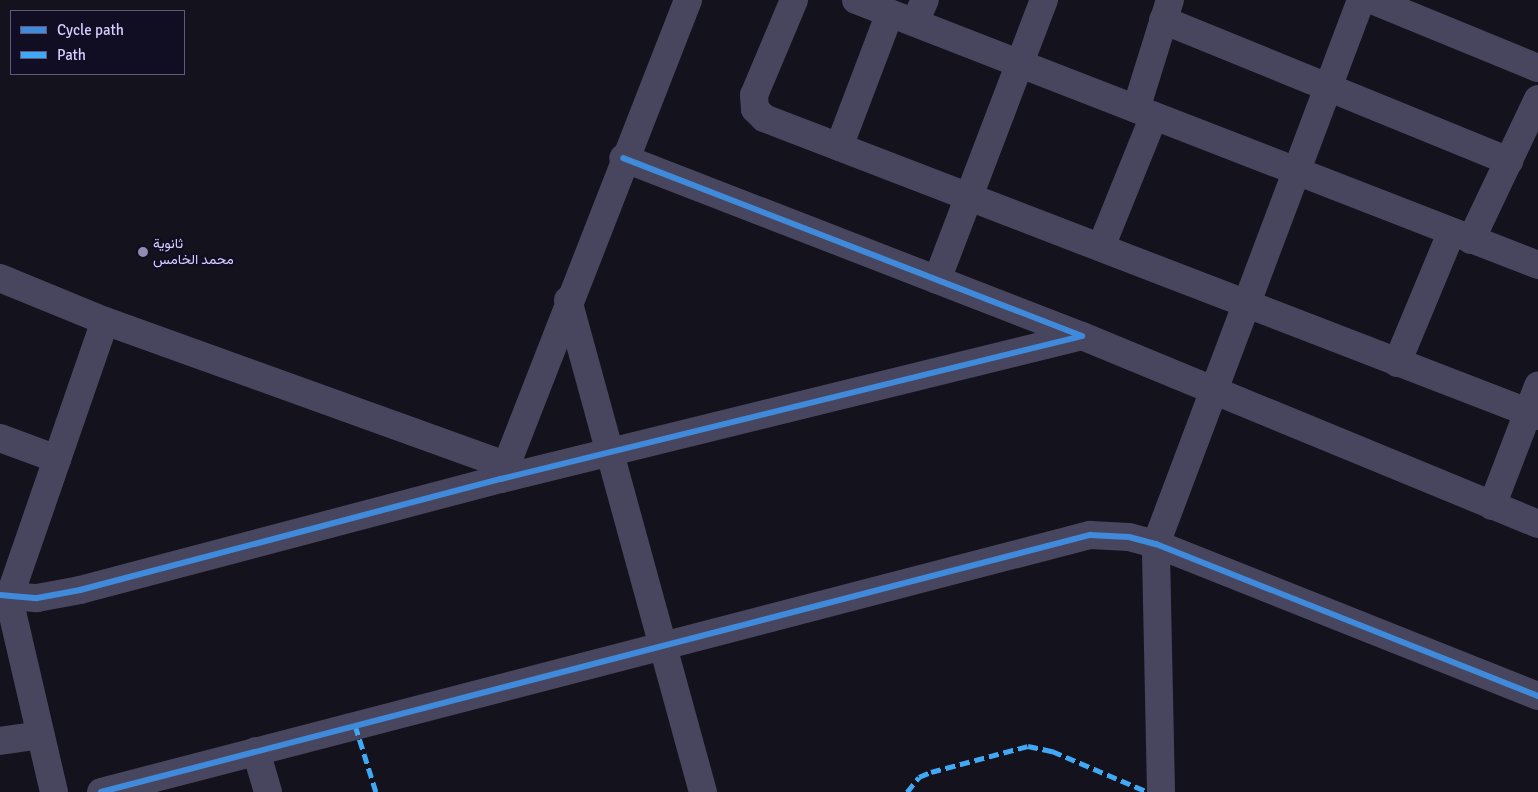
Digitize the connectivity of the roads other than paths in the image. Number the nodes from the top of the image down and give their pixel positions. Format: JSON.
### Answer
{"nodes":[{"id":1,"x":688,"y":0,"type":"edge"},
{"id":2,"x":794,"y":0,"type":"edge"},
{"id":3,"x":856,"y":0,"type":"edge"},
{"id":4,"x":1044,"y":0,"type":"edge"},
{"id":5,"x":1361,"y":0,"type":"edge"},
{"id":6,"x":1372,"y":0,"type":"edge"},
{"id":7,"x":1167,"y":10,"type":"edge"},
{"id":8,"x":910,"y":12,"type":"edge"},
{"id":9,"x":1021,"y":61,"type":"junction"},
{"id":10,"x":1538,"y":68,"type":"edge"},
{"id":11,"x":1328,"y":85,"type":"junction"},
{"id":12,"x":1536,"y":110,"type":"edge"},
{"id":13,"x":1145,"y":112,"type":"junction"},
{"id":14,"x":839,"y":147,"type":"junction"},
{"id":15,"x":623,"y":158,"type":"junction"},
{"id":16,"x":1509,"y":160,"type":"junction"},
{"id":17,"x":1295,"y":174,"type":"junction"},
{"id":18,"x":970,"y":194,"type":"junction"},
{"id":19,"x":1461,"y":236,"type":"junction"},
{"id":20,"x":1102,"y":247,"type":"junction"},
{"id":21,"x":1538,"y":265,"type":"edge"},
{"id":22,"x":0,"y":278,"type":"edge"},
{"id":23,"x":937,"y":280,"type":"junction"},
{"id":24,"x":568,"y":300,"type":"junction"},
{"id":25,"x":1245,"y":305,"type":"junction"},
{"id":26,"x":105,"y":321,"type":"junction"},
{"id":27,"x":1082,"y":336,"type":"junction"},
{"id":28,"x":1397,"y":363,"type":"junction"},
{"id":29,"x":1538,"y":386,"type":"edge"},
{"id":30,"x":1212,"y":392,"type":"junction"},
{"id":31,"x":1533,"y":414,"type":"edge"},
{"id":32,"x":0,"y":438,"type":"edge"},
{"id":33,"x":611,"y":452,"type":"junction"},
{"id":34,"x":57,"y":459,"type":"junction"},
{"id":35,"x":503,"y":472,"type":"junction"},
{"id":36,"x":1492,"y":506,"type":"junction"},
{"id":37,"x":1538,"y":524,"type":"edge"},
{"id":38,"x":1156,"y":544,"type":"junction"},
{"id":39,"x":4,"y":596,"type":"edge"},
{"id":40,"x":662,"y":644,"type":"junction"},
{"id":41,"x":1538,"y":696,"type":"edge"},
{"id":42,"x":41,"y":735,"type":"junction"},
{"id":43,"x":0,"y":741,"type":"edge"},
{"id":44,"x":256,"y":751,"type":"junction"},
{"id":45,"x":54,"y":792,"type":"edge"},
{"id":46,"x":101,"y":792,"type":"edge"},
{"id":47,"x":268,"y":792,"type":"edge"},
{"id":48,"x":704,"y":792,"type":"edge"},
{"id":49,"x":1162,"y":792,"type":"edge"}],
"edges":[{"from":1,"to":15,"type":"street"},
{"from":2,"to":14,"type":"street"},
{"from":3,"to":8,"type":"street"},
{"from":4,"to":9,"type":"street"},
{"from":5,"to":11,"type":"street"},
{"from":6,"to":10,"type":"street"},
{"from":7,"to":11,"type":"street"},
{"from":7,"to":13,"type":"street"},
{"from":8,"to":9,"type":"street"},
{"from":8,"to":14,"type":"street"},
{"from":9,"to":13,"type":"street"},
{"from":9,"to":18,"type":"street"},
{"from":11,"to":16,"type":"street"},
{"from":11,"to":17,"type":"street"},
{"from":12,"to":16,"type":"street"},
{"from":13,"to":17,"type":"street"},
{"from":13,"to":20,"type":"street"},
{"from":14,"to":18,"type":"street"},
{"from":15,"to":23,"type":"street"},
{"from":15,"to":24,"type":"street"},
{"from":16,"to":19,"type":"street"},
{"from":17,"to":19,"type":"street"},
{"from":17,"to":25,"type":"street"},
{"from":18,"to":20,"type":"street"},
{"from":18,"to":23,"type":"street"},
{"from":19,"to":21,"type":"street"},
{"from":19,"to":28,"type":"street"},
{"from":20,"to":25,"type":"street"},
{"from":22,"to":26,"type":"street"},
{"from":23,"to":27,"type":"street"},
{"from":24,"to":33,"type":"street"},
{"from":24,"to":35,"type":"street"},
{"from":25,"to":28,"type":"street"},
{"from":25,"to":30,"type":"street"},
{"from":26,"to":34,"type":"street"},
{"from":26,"to":35,"type":"street"},
{"from":27,"to":30,"type":"street"},
{"from":27,"to":33,"type":"street"},
{"from":28,"to":31,"type":"street"},
{"from":29,"to":31,"type":"street"},
{"from":30,"to":36,"type":"street"},
{"from":30,"to":38,"type":"street"},
{"from":31,"to":36,"type":"street"},
{"from":32,"to":34,"type":"street"},
{"from":33,"to":35,"type":"street"},
{"from":33,"to":40,"type":"street"},
{"from":34,"to":39,"type":"street"},
{"from":35,"to":39,"type":"street"},
{"from":36,"to":37,"type":"street"},
{"from":38,"to":40,"type":"street"},
{"from":38,"to":41,"type":"street"},
{"from":38,"to":49,"type":"street"},
{"from":39,"to":42,"type":"street"},
{"from":40,"to":44,"type":"street"},
{"from":40,"to":48,"type":"street"},
{"from":42,"to":43,"type":"street"},
{"from":42,"to":45,"type":"street"},
{"from":44,"to":46,"type":"street"},
{"from":44,"to":47,"type":"street"}]}
